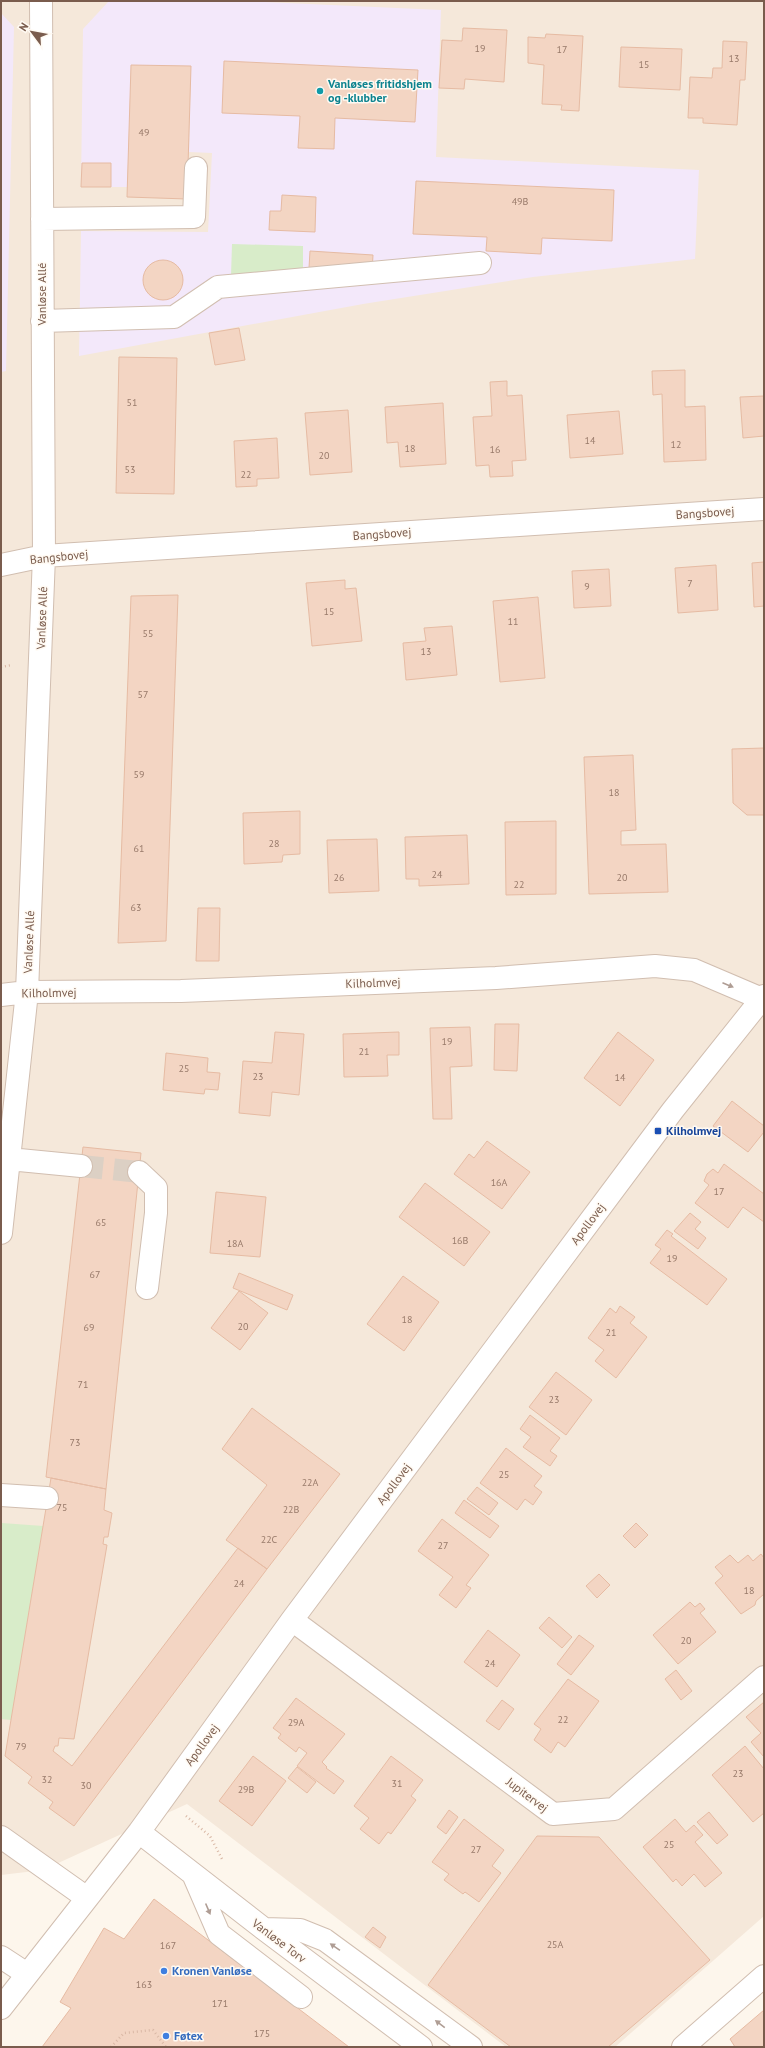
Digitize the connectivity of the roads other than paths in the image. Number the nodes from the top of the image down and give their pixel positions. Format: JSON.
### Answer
{"nodes":[{"id":1,"x":41,"y":1,"type":"edge"},
{"id":2,"x":196,"y":168,"type":"dead end"},
{"id":3,"x":42,"y":219,"type":"junction"},
{"id":4,"x":480,"y":263,"type":"dead end"},
{"id":5,"x":42,"y":321,"type":"junction"},
{"id":6,"x":764,"y":509,"type":"edge"},
{"id":7,"x":44,"y":556,"type":"junction"},
{"id":8,"x":1,"y":565,"type":"edge"},
{"id":9,"x":27,"y":992,"type":"junction"},
{"id":10,"x":1,"y":995,"type":"edge"},
{"id":11,"x":763,"y":998,"type":"edge"},
{"id":12,"x":9,"y":1159,"type":"junction"},
{"id":13,"x":81,"y":1166,"type":"tunnel mouth"},
{"id":14,"x":139,"y":1172,"type":"tunnel mouth"},
{"id":15,"x":1,"y":1233,"type":"edge"},
{"id":16,"x":147,"y":1288,"type":"dead end"},
{"id":17,"x":1,"y":1495,"type":"edge"},
{"id":18,"x":47,"y":1498,"type":"dead end"},
{"id":19,"x":292,"y":1620,"type":"junction"},
{"id":20,"x":764,"y":1676,"type":"edge"},
{"id":21,"x":139,"y":1832,"type":"junction"},
{"id":22,"x":1,"y":1837,"type":"edge"},
{"id":23,"x":193,"y":1873,"type":"junction"},
{"id":24,"x":87,"y":1898,"type":"junction"},
{"id":25,"x":264,"y":1929,"type":"junction"},
{"id":26,"x":1,"y":1957,"type":"edge"},
{"id":27,"x":27,"y":1974,"type":"junction"},
{"id":28,"x":764,"y":1976,"type":"edge"},
{"id":29,"x":301,"y":1997,"type":"dead end"},
{"id":30,"x":1,"y":2008,"type":"edge"},
{"id":31,"x":421,"y":2047,"type":"edge"},
{"id":32,"x":471,"y":2047,"type":"edge"},
{"id":33,"x":683,"y":2047,"type":"edge"}],
"edges":[{"from":1,"to":3,"type":"street","name":"Vanløse Allé"},
{"from":2,"to":3,"type":"street"},
{"from":3,"to":5,"type":"street","name":"Vanløse Allé"},
{"from":4,"to":5,"type":"street"},
{"from":5,"to":7,"type":"street","name":"Vanløse Allé"},
{"from":6,"to":7,"type":"street","name":"Bangsbovej"},
{"from":7,"to":8,"type":"street","name":"Bangsbovej"},
{"from":7,"to":9,"type":"street","name":"Vanløse Allé"},
{"from":9,"to":10,"type":"street","name":"Kilholmvej"},
{"from":9,"to":11,"type":"street","name":"Kilholmvej","one_way":true},
{"from":9,"to":12,"type":"street","name":"Vanløse Allé"},
{"from":11,"to":19,"type":"street","name":"Apollovej"},
{"from":12,"to":13,"type":"street"},
{"from":12,"to":15,"type":"street","name":"Vanløse Allé"},
{"from":14,"to":16,"type":"street"},
{"from":17,"to":18,"type":"street"},
{"from":19,"to":20,"type":"street","name":"Jupitervej"},
{"from":19,"to":21,"type":"street","name":"Apollovej"},
{"from":21,"to":23,"type":"street","name":"Vanløse Torv"},
{"from":21,"to":24,"type":"street","name":"Apollovej"},
{"from":22,"to":24,"type":"street"},
{"from":23,"to":25,"type":"street","name":"Vanløse Torv"},
{"from":23,"to":29,"type":"street","one_way":true},
{"from":24,"to":27,"type":"street","name":"Apollovej"},
{"from":25,"to":31,"type":"street","name":"Vanløse Torv"},
{"from":32,"to":25,"type":"street","one_way":true},
{"from":26,"to":27,"type":"street"},
{"from":27,"to":30,"type":"street","name":"Apollovej"},
{"from":28,"to":33,"type":"street"}]}
